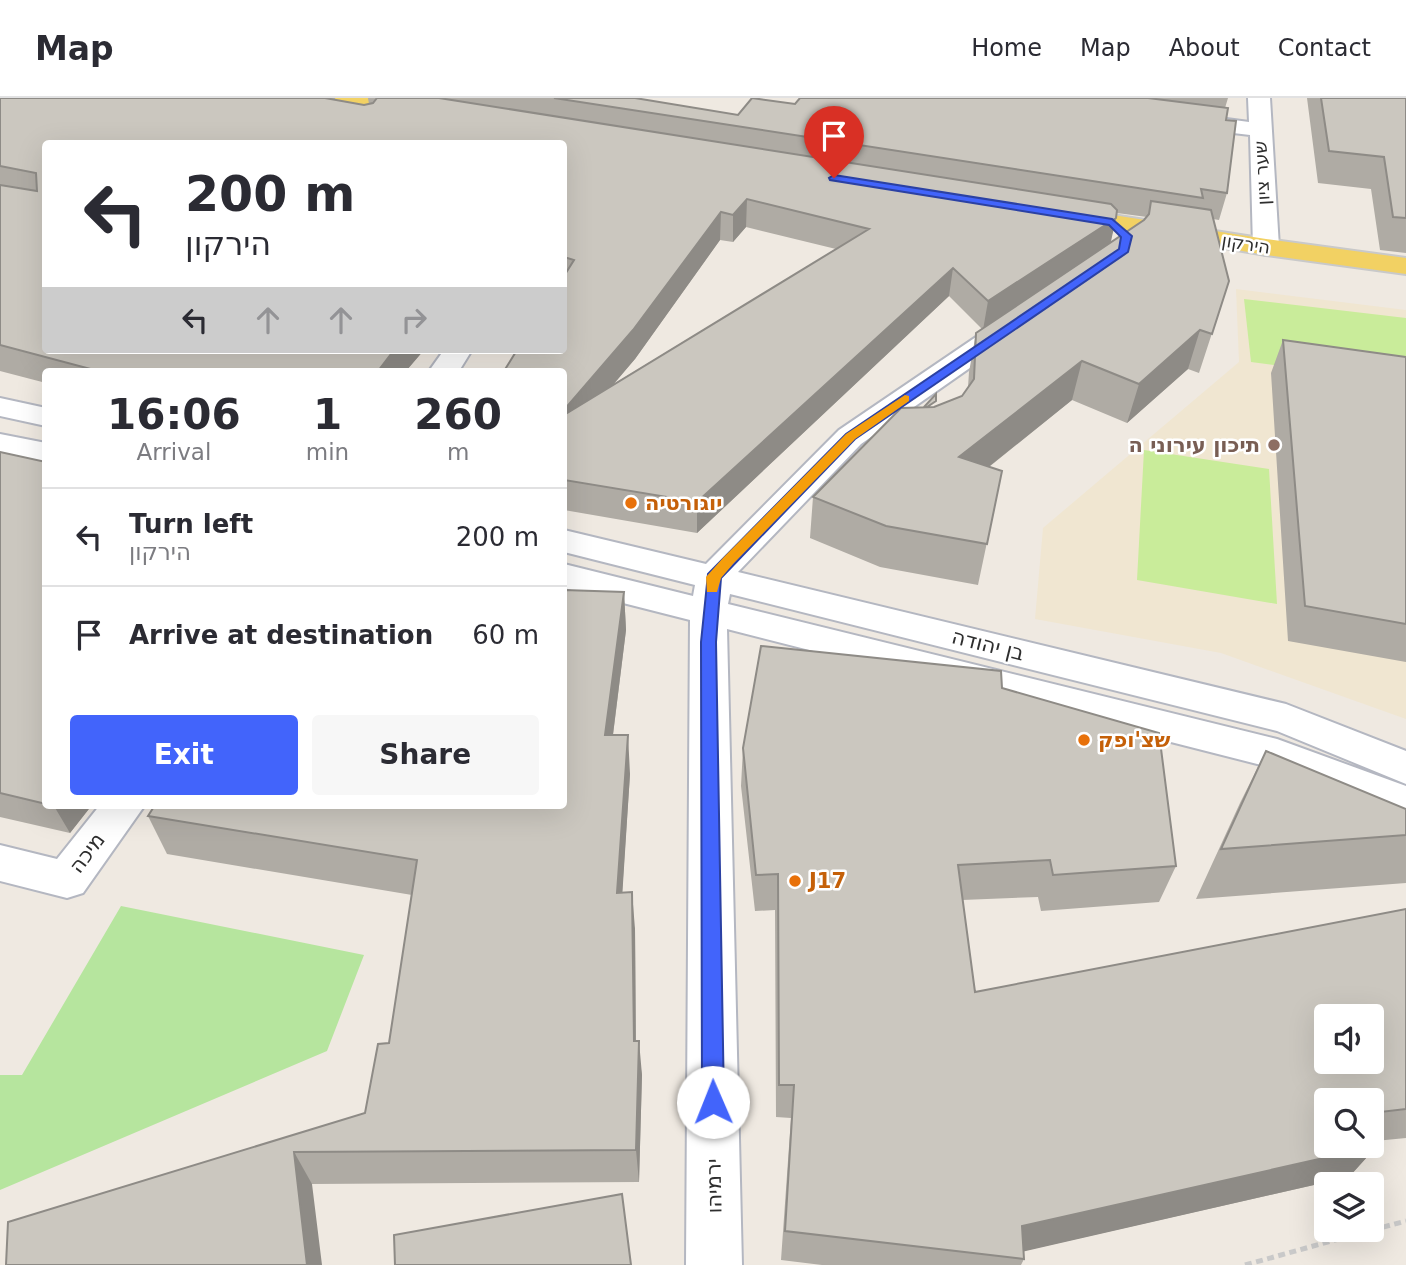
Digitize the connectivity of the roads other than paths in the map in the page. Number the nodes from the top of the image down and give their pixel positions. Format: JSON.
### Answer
{"nodes":[{"id":1,"x":340,"y":98,"type":"edge"},
{"id":2,"x":1259,"y":98,"type":"edge"},
{"id":3,"x":320,"y":112,"type":"edge"},
{"id":4,"x":1164,"y":117,"type":"edge"},
{"id":5,"x":1260,"y":130,"type":"junction"},
{"id":6,"x":1044,"y":211,"type":"edge"},
{"id":7,"x":1112,"y":222,"type":"junction"},
{"id":8,"x":1266,"y":247,"type":"junction"},
{"id":9,"x":1165,"y":256,"type":"edge"},
{"id":10,"x":1113,"y":258,"type":"edge"},
{"id":11,"x":1406,"y":266,"type":"edge"},
{"id":12,"x":1406,"y":290,"type":"edge"},
{"id":13,"x":1043,"y":304,"type":"edge"},
{"id":14,"x":951,"y":367,"type":"junction"},
{"id":15,"x":951,"y":405,"type":"edge"},
{"id":16,"x":0,"y":407,"type":"edge"},
{"id":17,"x":42,"y":417,"type":"edge"},
{"id":18,"x":902,"y":436,"type":"edge"},
{"id":19,"x":850,"y":437,"type":"junction"},
{"id":20,"x":0,"y":443,"type":"edge"},
{"id":21,"x":42,"y":452,"type":"edge"},
{"id":22,"x":567,"y":542,"type":"edge"},
{"id":23,"x":567,"y":576,"type":"edge"},
{"id":24,"x":711,"y":595,"type":"junction"},
{"id":25,"x":1406,"y":768,"type":"edge"},
{"id":26,"x":1406,"y":803,"type":"edge"},
{"id":27,"x":121,"y":809,"type":"edge"},
{"id":28,"x":0,"y":863,"type":"edge"},
{"id":29,"x":715,"y":1265,"type":"edge"}],
"edges":[{"from":1,"to":3,"type":"main road"},
{"from":2,"to":5,"type":"street","name":"שער ציון"},
{"from":4,"to":5,"type":"street"},
{"from":5,"to":8,"type":"street","name":"שער ציון"},
{"from":6,"to":7,"type":"main road","name":"הירקון"},
{"from":7,"to":8,"type":"main road","name":"הירקון"},
{"from":7,"to":10,"type":"street"},
{"from":8,"to":11,"type":"main road","name":"הירקון"},
{"from":9,"to":12,"type":"main road","name":"הירקון"},
{"from":13,"to":14,"type":"street"},
{"from":14,"to":15,"type":"street"},
{"from":14,"to":19,"type":"street"},
{"from":16,"to":17,"type":"street"},
{"from":18,"to":19,"type":"street"},
{"from":19,"to":24,"type":"street"},
{"from":20,"to":21,"type":"street"},
{"from":22,"to":24,"type":"street","name":"בן יהודה"},
{"from":23,"to":24,"type":"street","name":"בן יהודה"},
{"from":24,"to":25,"type":"street","name":"בן יהודה"},
{"from":24,"to":26,"type":"street","name":"בן יהודה"},
{"from":24,"to":29,"type":"street","name":"ירמיהו"},
{"from":27,"to":28,"type":"street","name":"מיכה"}]}
